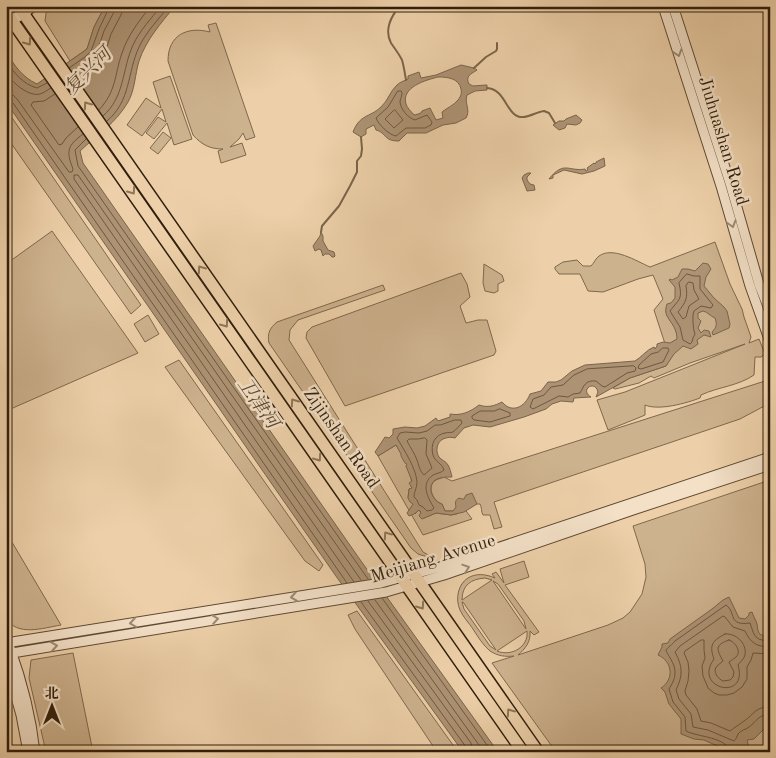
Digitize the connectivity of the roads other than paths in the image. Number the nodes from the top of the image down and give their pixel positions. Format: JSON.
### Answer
{"nodes":[{"id":1,"x":663,"y":6,"type":"edge"},
{"id":2,"x":673,"y":6,"type":"edge"},
{"id":3,"x":14,"y":13,"type":"edge"},
{"id":4,"x":770,"y":312,"type":"edge"},
{"id":5,"x":770,"y":342,"type":"edge"},
{"id":6,"x":770,"y":457,"type":"edge"},
{"id":7,"x":770,"y":465,"type":"edge"},
{"id":8,"x":417,"y":579,"type":"junction"},
{"id":9,"x":405,"y":583,"type":"junction"},
{"id":10,"x":7,"y":642,"type":"edge"},
{"id":11,"x":9,"y":654,"type":"edge"},
{"id":12,"x":6,"y":662,"type":"edge"},
{"id":13,"x":28,"y":752,"type":"edge"},
{"id":14,"x":35,"y":752,"type":"edge"},
{"id":15,"x":523,"y":752,"type":"edge"},
{"id":16,"x":538,"y":752,"type":"edge"}],
"edges":[{"from":1,"to":5,"type":"street","name":"Jiuhuashan Road","one_way":true},
{"from":2,"to":4,"type":"street","name":"Jiuhuashan Road"},
{"from":8,"to":3,"type":"main road","name":"Zijinshan Road","one_way":true},
{"from":3,"to":9,"type":"main road","name":"Zijinshan Road","one_way":true},
{"from":6,"to":8,"type":"street","name":"Meijiang Avenue"},
{"from":8,"to":7,"type":"street","name":"Meijiang Avenue","one_way":true},
{"from":8,"to":9,"type":"street","name":"Meijiang Avenue"},
{"from":16,"to":8,"type":"main road","name":"Zijinshan Road","one_way":true},
{"from":9,"to":10,"type":"street","name":"Meijiang Avenue","one_way":true},
{"from":11,"to":9,"type":"street","name":"Meijiang Avenue","one_way":true},
{"from":9,"to":15,"type":"main road","name":"Zijinshan Road","one_way":true},
{"from":10,"to":11,"type":"street"},
{"from":11,"to":14,"type":"street"},
{"from":12,"to":13,"type":"street"}]}
